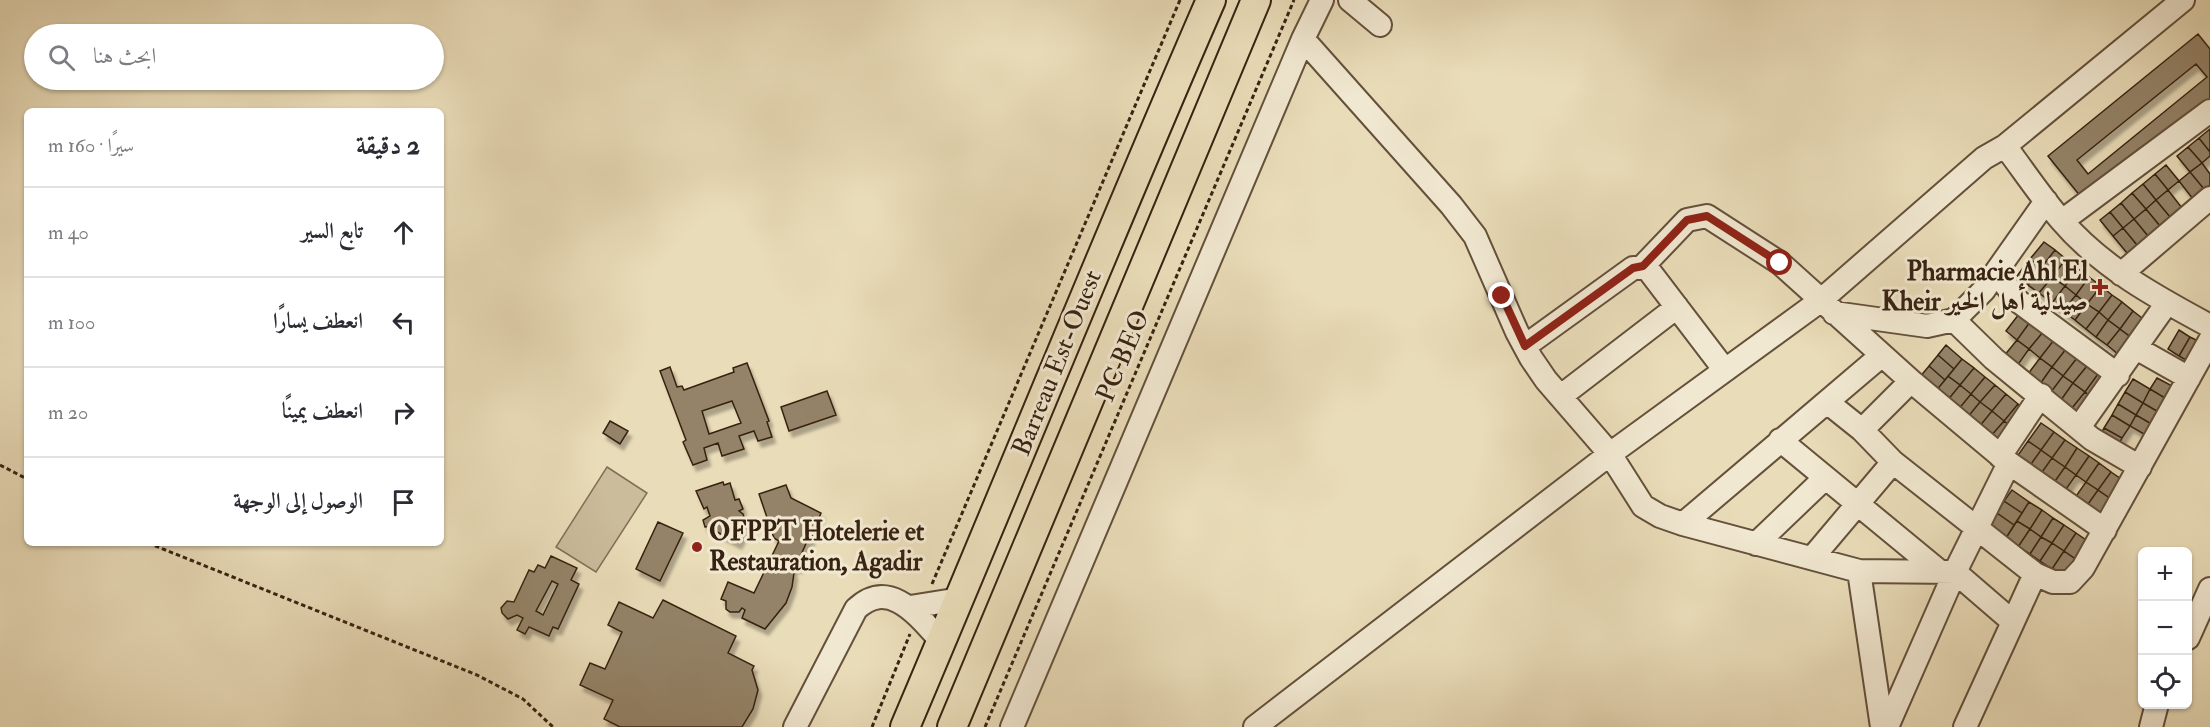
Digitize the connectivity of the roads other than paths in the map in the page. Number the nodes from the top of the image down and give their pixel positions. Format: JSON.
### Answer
{"nodes":[{"id":1,"x":1211,"y":0,"type":"edge"},
{"id":2,"x":1256,"y":0,"type":"edge"},
{"id":3,"x":1322,"y":0,"type":"edge"},
{"id":4,"x":1350,"y":0,"type":"edge"},
{"id":5,"x":2183,"y":0,"type":"edge"},
{"id":6,"x":1380,"y":25,"type":"dead end"},
{"id":7,"x":1303,"y":39,"type":"junction"},
{"id":8,"x":2210,"y":111,"type":"edge"},
{"id":9,"x":2005,"y":146,"type":"junction"},
{"id":10,"x":2210,"y":198,"type":"edge"},
{"id":11,"x":2046,"y":201,"type":"junction"},
{"id":12,"x":2062,"y":221,"type":"junction"},
{"id":13,"x":1643,"y":266,"type":"junction"},
{"id":14,"x":1996,"y":272,"type":"junction"},
{"id":15,"x":2121,"y":274,"type":"junction"},
{"id":16,"x":2167,"y":303,"type":"junction"},
{"id":17,"x":1677,"y":307,"type":"junction"},
{"id":18,"x":1827,"y":307,"type":"junction"},
{"id":19,"x":1954,"y":320,"type":"junction"},
{"id":20,"x":2210,"y":326,"type":"edge"},
{"id":21,"x":2210,"y":339,"type":"edge"},
{"id":22,"x":1525,"y":346,"type":"junction"},
{"id":23,"x":2136,"y":348,"type":"junction"},
{"id":24,"x":1882,"y":355,"type":"junction"},
{"id":25,"x":1724,"y":369,"type":"junction"},
{"id":26,"x":2118,"y":375,"type":"junction"},
{"id":27,"x":2189,"y":378,"type":"junction"},
{"id":28,"x":1911,"y":381,"type":"junction"},
{"id":29,"x":2041,"y":395,"type":"junction"},
{"id":30,"x":1561,"y":396,"type":"junction"},
{"id":31,"x":1827,"y":402,"type":"junction"},
{"id":32,"x":2080,"y":426,"type":"junction"},
{"id":33,"x":1862,"y":430,"type":"junction"},
{"id":34,"x":1780,"y":440,"type":"junction"},
{"id":35,"x":1610,"y":454,"type":"junction"},
{"id":36,"x":2005,"y":460,"type":"junction"},
{"id":37,"x":1893,"y":462,"type":"junction"},
{"id":38,"x":2140,"y":467,"type":"junction"},
{"id":39,"x":1826,"y":478,"type":"junction"},
{"id":40,"x":1857,"y":504,"type":"junction"},
{"id":41,"x":1683,"y":524,"type":"junction"},
{"id":42,"x":1978,"y":529,"type":"junction"},
{"id":43,"x":2105,"y":530,"type":"junction"},
{"id":44,"x":1756,"y":544,"type":"junction"},
{"id":45,"x":1812,"y":558,"type":"junction"},
{"id":46,"x":1859,"y":571,"type":"junction"},
{"id":47,"x":1947,"y":572,"type":"junction"},
{"id":48,"x":2035,"y":574,"type":"junction"},
{"id":49,"x":2210,"y":589,"type":"edge"},
{"id":50,"x":960,"y":599,"type":"junction"},
{"id":51,"x":917,"y":609,"type":"junction"},
{"id":52,"x":2013,"y":622,"type":"junction"},
{"id":53,"x":2192,"y":627,"type":"edge"},
{"id":54,"x":942,"y":642,"type":"junction"},
{"id":55,"x":2156,"y":709,"type":"edge"},
{"id":56,"x":795,"y":727,"type":"edge"},
{"id":57,"x":905,"y":727,"type":"edge"},
{"id":58,"x":952,"y":727,"type":"edge"},
{"id":59,"x":1012,"y":727,"type":"edge"},
{"id":60,"x":1255,"y":727,"type":"edge"},
{"id":61,"x":1885,"y":727,"type":"edge"},
{"id":62,"x":1965,"y":727,"type":"edge"},
{"id":63,"x":2151,"y":727,"type":"edge"}],
"edges":[{"from":1,"to":50,"type":"main road","name":"Barreau Est-Ouest"},
{"from":2,"to":58,"type":"main road","name":"Barreau Est-Ouest"},
{"from":3,"to":7,"type":"street"},
{"from":4,"to":6,"type":"street"},
{"from":5,"to":9,"type":"street"},
{"from":7,"to":22,"type":"street"},
{"from":7,"to":59,"type":"street"},
{"from":8,"to":12,"type":"street"},
{"from":9,"to":11,"type":"street"},
{"from":9,"to":18,"type":"street"},
{"from":10,"to":15,"type":"street"},
{"from":11,"to":12,"type":"street"},
{"from":11,"to":14,"type":"street"},
{"from":12,"to":15,"type":"street"},
{"from":13,"to":17,"type":"street"},
{"from":13,"to":18,"type":"street"},
{"from":13,"to":22,"type":"street"},
{"from":14,"to":19,"type":"street"},
{"from":14,"to":26,"type":"street"},
{"from":15,"to":16,"type":"street"},
{"from":16,"to":20,"type":"street"},
{"from":16,"to":23,"type":"street"},
{"from":17,"to":25,"type":"street"},
{"from":17,"to":30,"type":"street"},
{"from":18,"to":19,"type":"street"},
{"from":18,"to":24,"type":"street"},
{"from":18,"to":25,"type":"street"},
{"from":19,"to":29,"type":"street"},
{"from":21,"to":27,"type":"street"},
{"from":22,"to":30,"type":"street"},
{"from":23,"to":26,"type":"street"},
{"from":23,"to":27,"type":"street"},
{"from":24,"to":28,"type":"street"},
{"from":24,"to":31,"type":"street"},
{"from":25,"to":35,"type":"street"},
{"from":26,"to":32,"type":"street"},
{"from":27,"to":38,"type":"street"},
{"from":28,"to":33,"type":"street"},
{"from":28,"to":36,"type":"street"},
{"from":29,"to":32,"type":"street"},
{"from":29,"to":36,"type":"street"},
{"from":30,"to":35,"type":"street"},
{"from":31,"to":33,"type":"street"},
{"from":31,"to":34,"type":"street"},
{"from":32,"to":38,"type":"street"},
{"from":33,"to":37,"type":"street"},
{"from":34,"to":39,"type":"street"},
{"from":34,"to":41,"type":"street"},
{"from":35,"to":41,"type":"street"},
{"from":35,"to":60,"type":"street"},
{"from":36,"to":42,"type":"street"},
{"from":36,"to":43,"type":"street"},
{"from":37,"to":40,"type":"street"},
{"from":37,"to":42,"type":"street"},
{"from":38,"to":43,"type":"street"},
{"from":39,"to":40,"type":"street"},
{"from":39,"to":44,"type":"street"},
{"from":40,"to":45,"type":"street"},
{"from":40,"to":47,"type":"street"},
{"from":41,"to":44,"type":"street"},
{"from":42,"to":47,"type":"street"},
{"from":42,"to":48,"type":"street"},
{"from":43,"to":48,"type":"street"},
{"from":44,"to":45,"type":"street"},
{"from":45,"to":46,"type":"street"},
{"from":46,"to":47,"type":"street"},
{"from":46,"to":61,"type":"street"},
{"from":47,"to":52,"type":"street"},
{"from":47,"to":61,"type":"street"},
{"from":48,"to":52,"type":"street"},
{"from":49,"to":53,"type":"street"},
{"from":50,"to":51,"type":"street"},
{"from":50,"to":54,"type":"main road","name":"Barreau Est-Ouest"},
{"from":51,"to":54,"type":"street"},
{"from":51,"to":56,"type":"street"},
{"from":52,"to":62,"type":"street"},
{"from":54,"to":57,"type":"main road","name":"Barreau Est-Ouest"},
{"from":55,"to":63,"type":"street"}]}
